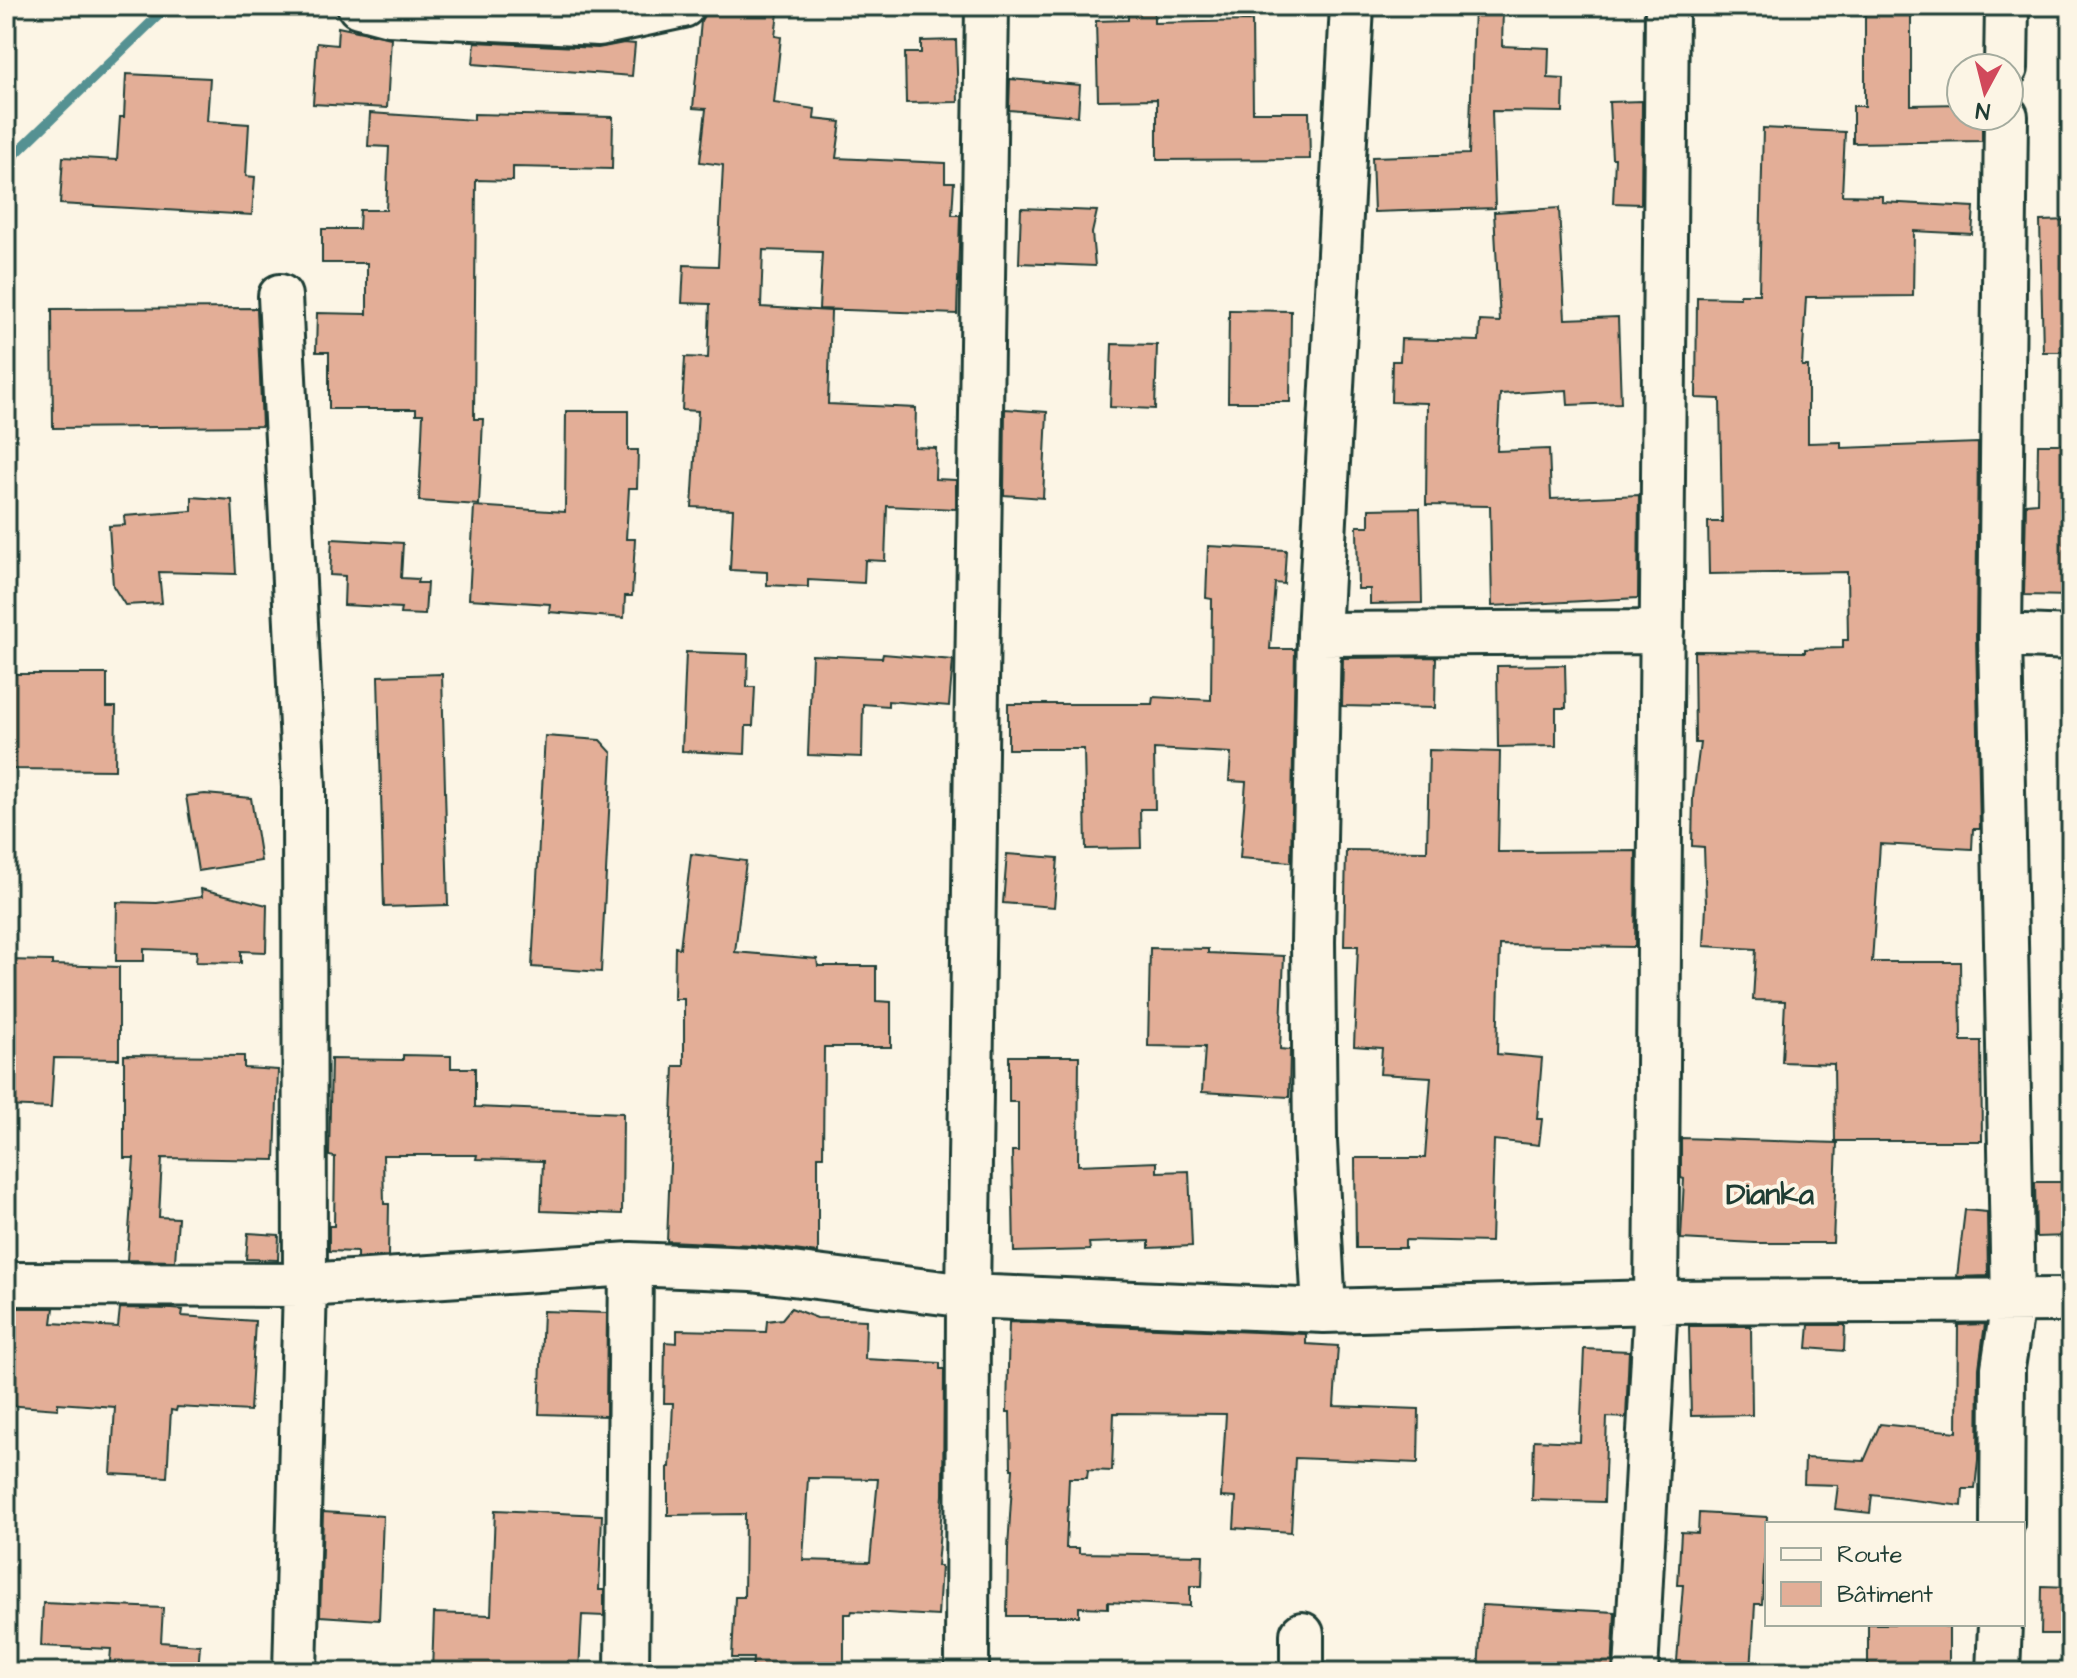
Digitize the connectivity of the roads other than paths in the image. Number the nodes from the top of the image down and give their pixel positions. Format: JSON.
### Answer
{"nodes":[{"id":1,"x":359,"y":6,"type":"edge"},
{"id":2,"x":683,"y":6,"type":"edge"},
{"id":3,"x":987,"y":6,"type":"edge"},
{"id":4,"x":1352,"y":6,"type":"edge"},
{"id":5,"x":1667,"y":6,"type":"edge"},
{"id":6,"x":2007,"y":6,"type":"edge"},
{"id":7,"x":2006,"y":52,"type":"edge"},
{"id":8,"x":2006,"y":132,"type":"edge"},
{"id":9,"x":280,"y":296,"type":"dead end"},
{"id":10,"x":1662,"y":632,"type":"junction"},
{"id":11,"x":1319,"y":634,"type":"junction"},
{"id":12,"x":2000,"y":635,"type":"junction"},
{"id":13,"x":2071,"y":638,"type":"edge"},
{"id":14,"x":631,"y":1264,"type":"junction"},
{"id":15,"x":6,"y":1284,"type":"edge"},
{"id":16,"x":305,"y":1285,"type":"junction"},
{"id":17,"x":968,"y":1296,"type":"junction"},
{"id":18,"x":2071,"y":1300,"type":"edge"},
{"id":19,"x":1656,"y":1302,"type":"junction"},
{"id":20,"x":2013,"y":1302,"type":"junction"},
{"id":21,"x":1324,"y":1311,"type":"junction"},
{"id":22,"x":2002,"y":1522,"type":"edge"},
{"id":23,"x":2000,"y":1626,"type":"edge"},
{"id":24,"x":295,"y":1672,"type":"edge"},
{"id":25,"x":627,"y":1672,"type":"edge"},
{"id":26,"x":967,"y":1672,"type":"edge"},
{"id":27,"x":1636,"y":1672,"type":"edge"},
{"id":28,"x":1998,"y":1672,"type":"edge"}],
"edges":[{"from":1,"to":2,"type":"street"},
{"from":3,"to":17,"type":"street"},
{"from":4,"to":11,"type":"street"},
{"from":5,"to":10,"type":"street"},
{"from":6,"to":7,"type":"street"},
{"from":8,"to":12,"type":"street"},
{"from":9,"to":16,"type":"street"},
{"from":10,"to":11,"type":"street"},
{"from":10,"to":19,"type":"street"},
{"from":11,"to":21,"type":"street"},
{"from":12,"to":13,"type":"street"},
{"from":12,"to":20,"type":"street"},
{"from":14,"to":16,"type":"street"},
{"from":14,"to":17,"type":"street"},
{"from":14,"to":25,"type":"street"},
{"from":15,"to":16,"type":"street"},
{"from":16,"to":24,"type":"street"},
{"from":17,"to":21,"type":"street"},
{"from":17,"to":26,"type":"street"},
{"from":18,"to":20,"type":"street"},
{"from":19,"to":20,"type":"street"},
{"from":19,"to":21,"type":"street"},
{"from":19,"to":27,"type":"street"},
{"from":20,"to":22,"type":"street"},
{"from":23,"to":28,"type":"street"}]}
